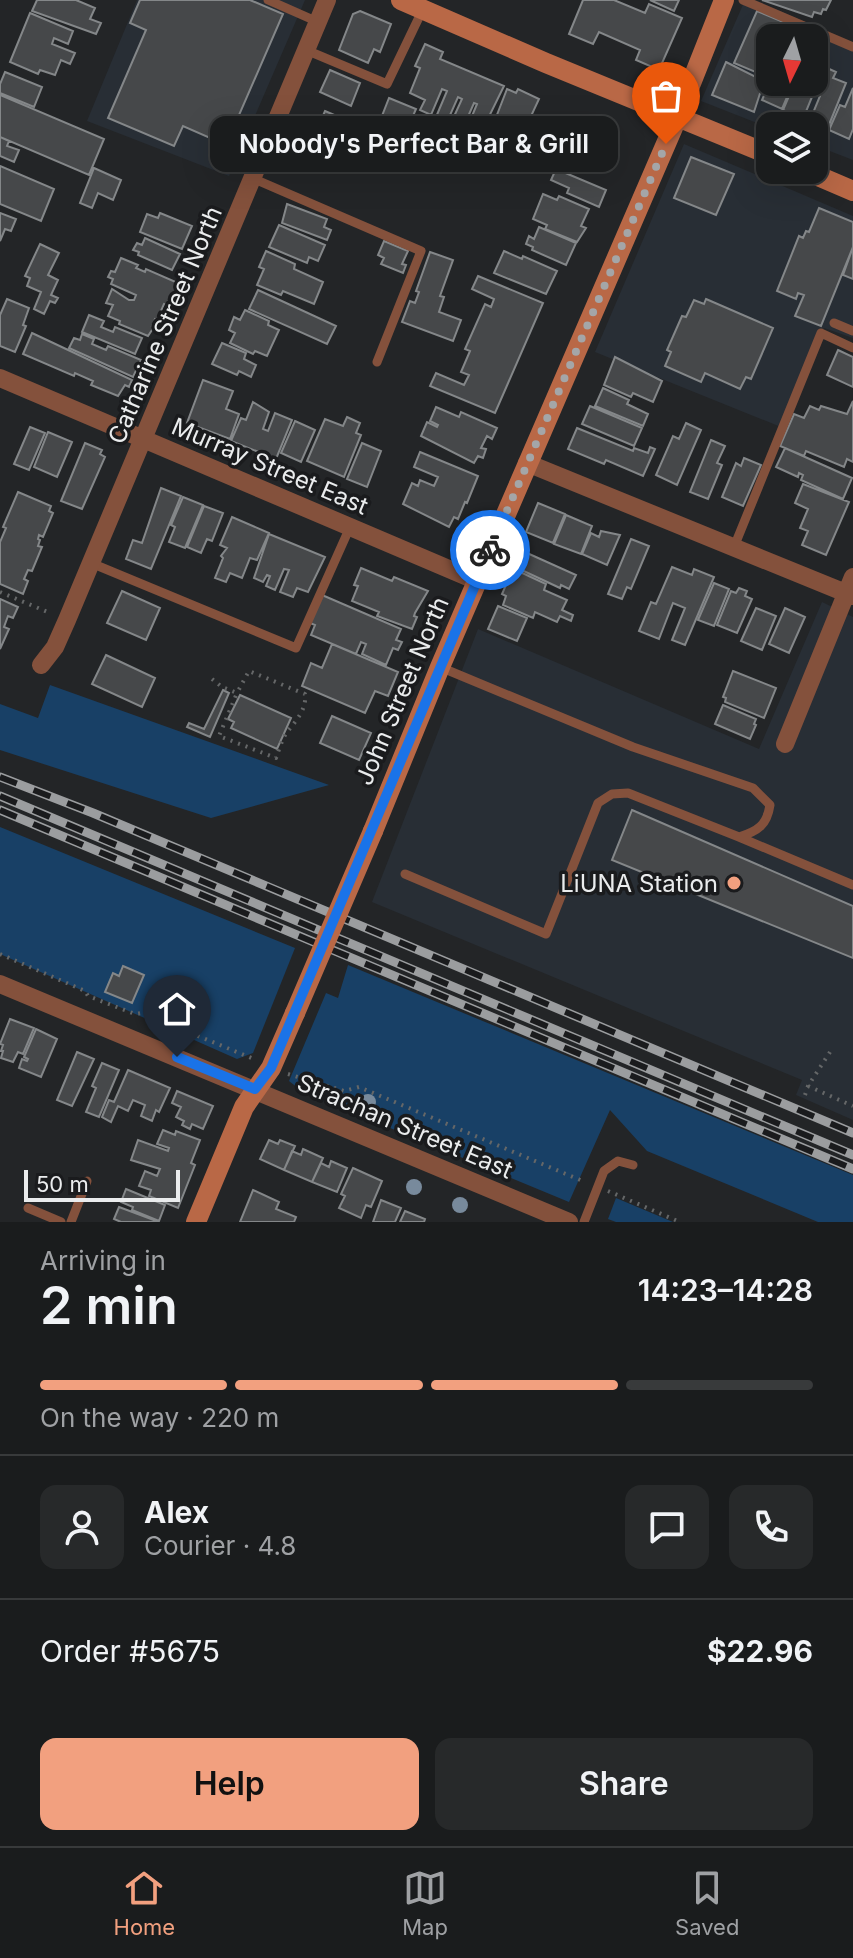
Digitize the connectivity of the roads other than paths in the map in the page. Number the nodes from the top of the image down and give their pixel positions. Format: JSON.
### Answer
{"nodes":[{"id":1,"x":268,"y":0,"type":"edge"},
{"id":2,"x":327,"y":0,"type":"edge"},
{"id":3,"x":401,"y":0,"type":"edge"},
{"id":4,"x":724,"y":0,"type":"edge"},
{"id":5,"x":743,"y":0,"type":"edge"},
{"id":6,"x":423,"y":9,"type":"junction"},
{"id":7,"x":318,"y":22,"type":"junction"},
{"id":8,"x":853,"y":47,"type":"edge"},
{"id":9,"x":306,"y":50,"type":"junction"},
{"id":10,"x":678,"y":116,"type":"junction"},
{"id":11,"x":756,"y":149,"type":"edge"},
{"id":12,"x":252,"y":178,"type":"junction"},
{"id":13,"x":828,"y":180,"type":"edge"},
{"id":14,"x":853,"y":191,"type":"edge"},
{"id":15,"x":834,"y":323,"type":"dead end"},
{"id":16,"x":853,"y":331,"type":"edge"},
{"id":17,"x":853,"y":348,"type":"edge"},
{"id":18,"x":377,"y":362,"type":"dead end"},
{"id":19,"x":0,"y":378,"type":"edge"},
{"id":20,"x":144,"y":438,"type":"junction"},
{"id":21,"x":527,"y":463,"type":"junction"},
{"id":22,"x":350,"y":527,"type":"junction"},
{"id":23,"x":734,"y":547,"type":"junction"},
{"id":24,"x":91,"y":563,"type":"junction"},
{"id":25,"x":477,"y":581,"type":"junction"},
{"id":26,"x":851,"y":589,"type":"edge"},
{"id":27,"x":41,"y":665,"type":"dead end"},
{"id":28,"x":440,"y":667,"type":"junction"},
{"id":29,"x":785,"y":744,"type":"dead end"},
{"id":30,"x":739,"y":837,"type":"junction"},
{"id":31,"x":405,"y":874,"type":"dead end"},
{"id":32,"x":853,"y":885,"type":"edge"},
{"id":33,"x":0,"y":984,"type":"edge"},
{"id":34,"x":255,"y":1089,"type":"junction"},
{"id":35,"x":633,"y":1165,"type":"dead end"},
{"id":36,"x":87,"y":1181,"type":"dead end"},
{"id":37,"x":28,"y":1208,"type":"dead end"},
{"id":38,"x":61,"y":1222,"type":"edge"},
{"id":39,"x":71,"y":1222,"type":"edge"},
{"id":40,"x":196,"y":1222,"type":"edge"},
{"id":41,"x":569,"y":1222,"type":"edge"},
{"id":42,"x":584,"y":1222,"type":"edge"}],
"edges":[{"from":1,"to":7,"type":"lane"},
{"from":2,"to":7,"type":"street","name":"Catharine Street North"},
{"from":3,"to":6,"type":"main road"},
{"from":4,"to":10,"type":"main road","name":"John Street North"},
{"from":5,"to":8,"type":"lane"},
{"from":6,"to":9,"type":"lane"},
{"from":6,"to":10,"type":"main road"},
{"from":7,"to":9,"type":"street","name":"Catharine Street North"},
{"from":9,"to":12,"type":"street","name":"Catharine Street North"},
{"from":10,"to":11,"type":"main road"},
{"from":10,"to":21,"type":"main road","name":"John Street North"},
{"from":12,"to":18,"type":"lane"},
{"from":12,"to":20,"type":"street","name":"Catharine Street North"},
{"from":13,"to":14,"type":"main road"},
{"from":15,"to":16,"type":"lane"},
{"from":17,"to":23,"type":"lane"},
{"from":19,"to":20,"type":"street","name":"Murray Street East"},
{"from":20,"to":22,"type":"street","name":"Murray Street East"},
{"from":20,"to":24,"type":"street","name":"Catharine Street North"},
{"from":21,"to":23,"type":"street"},
{"from":21,"to":25,"type":"main road","name":"John Street North"},
{"from":22,"to":24,"type":"lane"},
{"from":22,"to":25,"type":"street","name":"Murray Street East"},
{"from":23,"to":26,"type":"street"},
{"from":24,"to":27,"type":"street","name":"Catharine Street North"},
{"from":25,"to":28,"type":"main road","name":"John Street North"},
{"from":26,"to":29,"type":"street"},
{"from":28,"to":30,"type":"lane"},
{"from":28,"to":34,"type":"main road","name":"John Street North","bridge":true},
{"from":30,"to":31,"type":"lane"},
{"from":30,"to":32,"type":"lane"},
{"from":33,"to":34,"type":"street","name":"Strachan Street East"},
{"from":34,"to":40,"type":"main road","name":"John Street North"},
{"from":34,"to":41,"type":"street","name":"Strachan Street East"},
{"from":35,"to":42,"type":"lane"},
{"from":36,"to":39,"type":"lane"},
{"from":37,"to":38,"type":"lane"}]}
